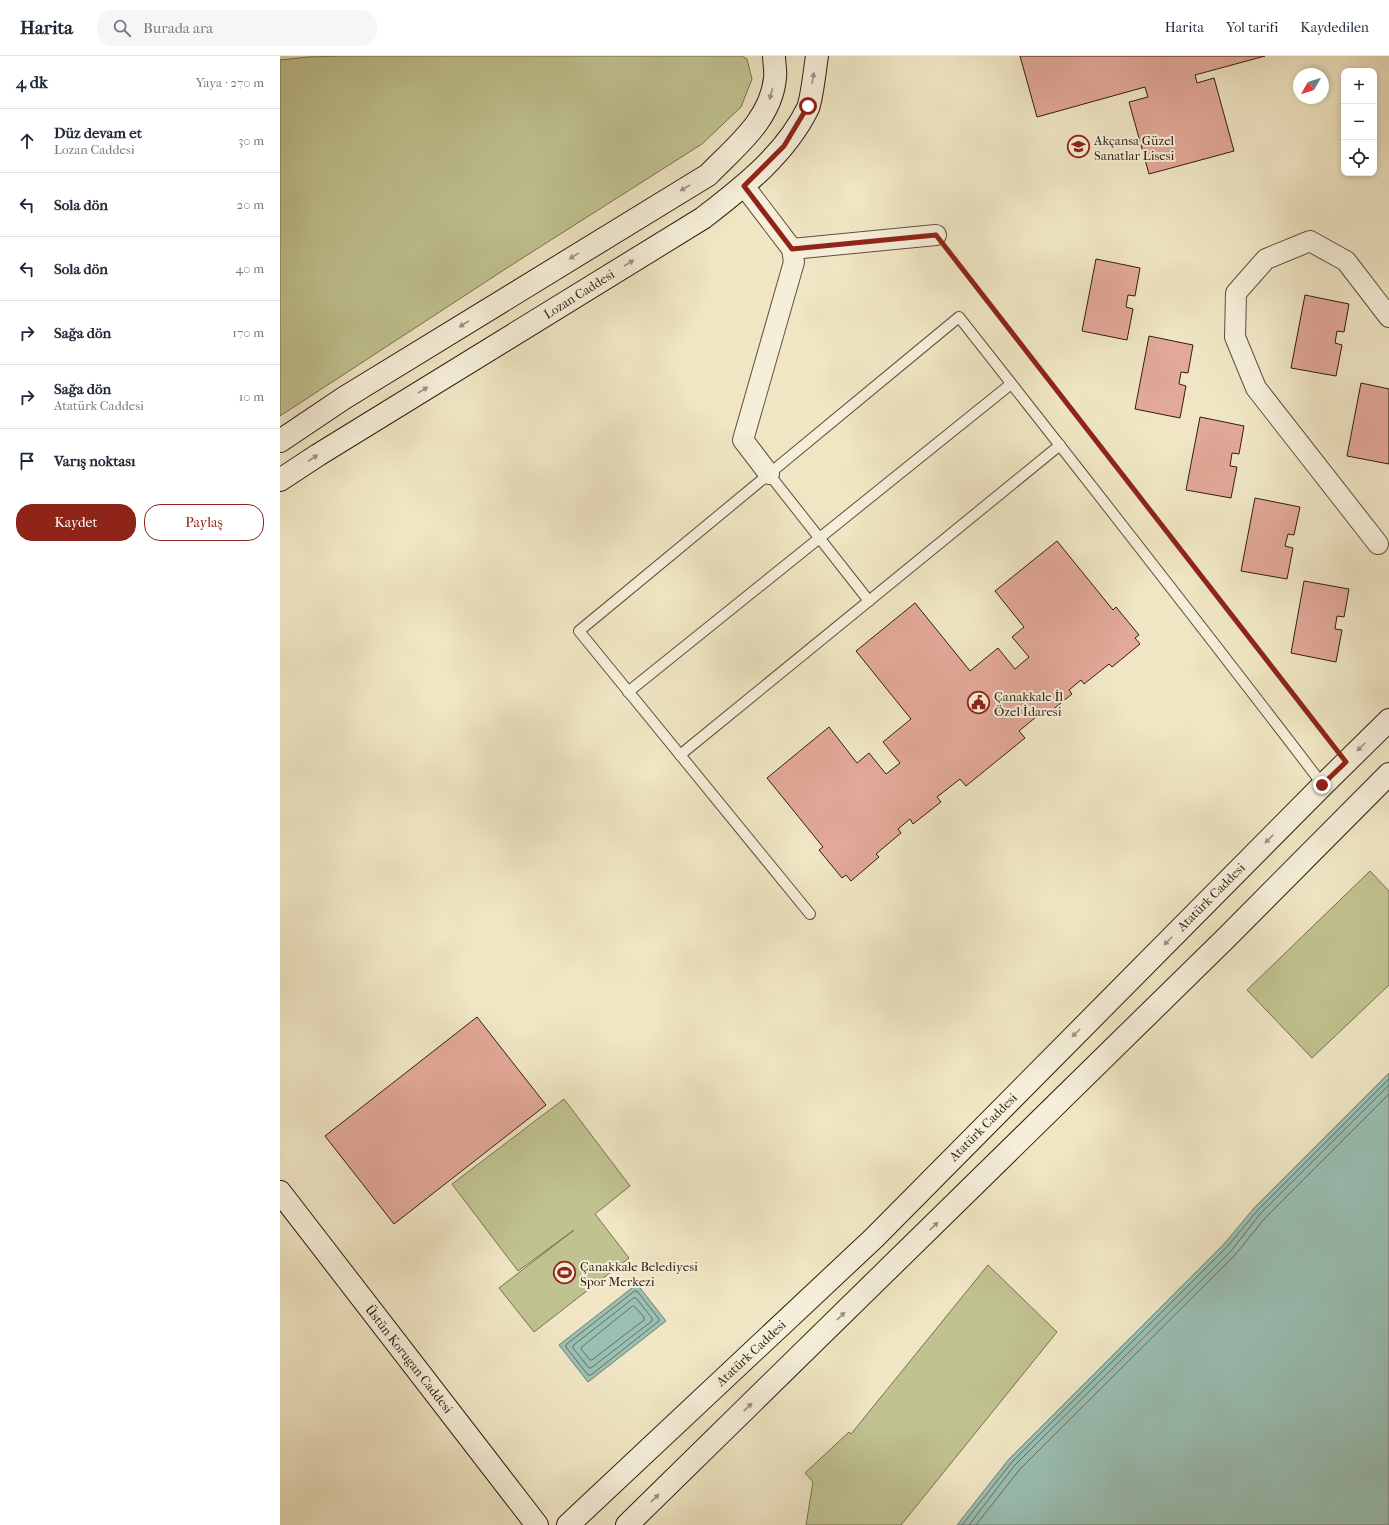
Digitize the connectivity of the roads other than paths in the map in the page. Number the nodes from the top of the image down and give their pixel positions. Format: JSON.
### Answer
{"nodes":[{"id":1,"x":774,"y":56,"type":"edge"},
{"id":2,"x":817,"y":56,"type":"edge"},
{"id":3,"x":744,"y":186,"type":"junction"},
{"id":4,"x":936,"y":235,"type":"road end"},
{"id":5,"x":792,"y":249,"type":"junction"},
{"id":6,"x":1389,"y":317,"type":"edge"},
{"id":7,"x":1011,"y":384,"type":"junction"},
{"id":8,"x":280,"y":441,"type":"edge"},
{"id":9,"x":1060,"y":445,"type":"junction"},
{"id":10,"x":769,"y":474,"type":"junction"},
{"id":11,"x":280,"y":480,"type":"edge"},
{"id":12,"x":819,"y":538,"type":"junction"},
{"id":13,"x":1378,"y":544,"type":"dead end"},
{"id":14,"x":869,"y":601,"type":"junction"},
{"id":15,"x":628,"y":692,"type":"junction"},
{"id":16,"x":1389,"y":720,"type":"edge"},
{"id":17,"x":680,"y":756,"type":"junction"},
{"id":18,"x":1389,"y":774,"type":"edge"},
{"id":19,"x":1322,"y":785,"type":"junction"},
{"id":20,"x":810,"y":914,"type":"dead end"},
{"id":21,"x":280,"y":1192,"type":"edge"},
{"id":22,"x":537,"y":1525,"type":"edge"},
{"id":23,"x":568,"y":1525,"type":"edge"},
{"id":24,"x":627,"y":1525,"type":"edge"}],
"edges":[{"from":1,"to":8,"type":"main road","one_way":true},
{"from":3,"to":2,"type":"main road","name":"Lozan Caddesi","one_way":true},
{"from":3,"to":5,"type":"street"},
{"from":11,"to":3,"type":"main road","name":"Lozan Caddesi","one_way":true},
{"from":4,"to":5,"type":"street"},
{"from":5,"to":10,"type":"street"},
{"from":6,"to":13,"type":"street"},
{"from":7,"to":9,"type":"lane"},
{"from":7,"to":10,"type":"lane"},
{"from":7,"to":12,"type":"lane"},
{"from":9,"to":14,"type":"lane"},
{"from":9,"to":19,"type":"lane"},
{"from":10,"to":12,"type":"lane"},
{"from":10,"to":15,"type":"lane"},
{"from":12,"to":14,"type":"lane"},
{"from":12,"to":15,"type":"lane"},
{"from":14,"to":17,"type":"lane"},
{"from":15,"to":17,"type":"lane"},
{"from":16,"to":19,"type":"main road","name":"Atatürk Caddesi","one_way":true},
{"from":17,"to":20,"type":"lane"},
{"from":24,"to":18,"type":"main road","one_way":true},
{"from":19,"to":23,"type":"main road","name":"Atatürk Caddesi","one_way":true},
{"from":21,"to":22,"type":"main road","name":"Üstün Korugan Caddesi"}]}
